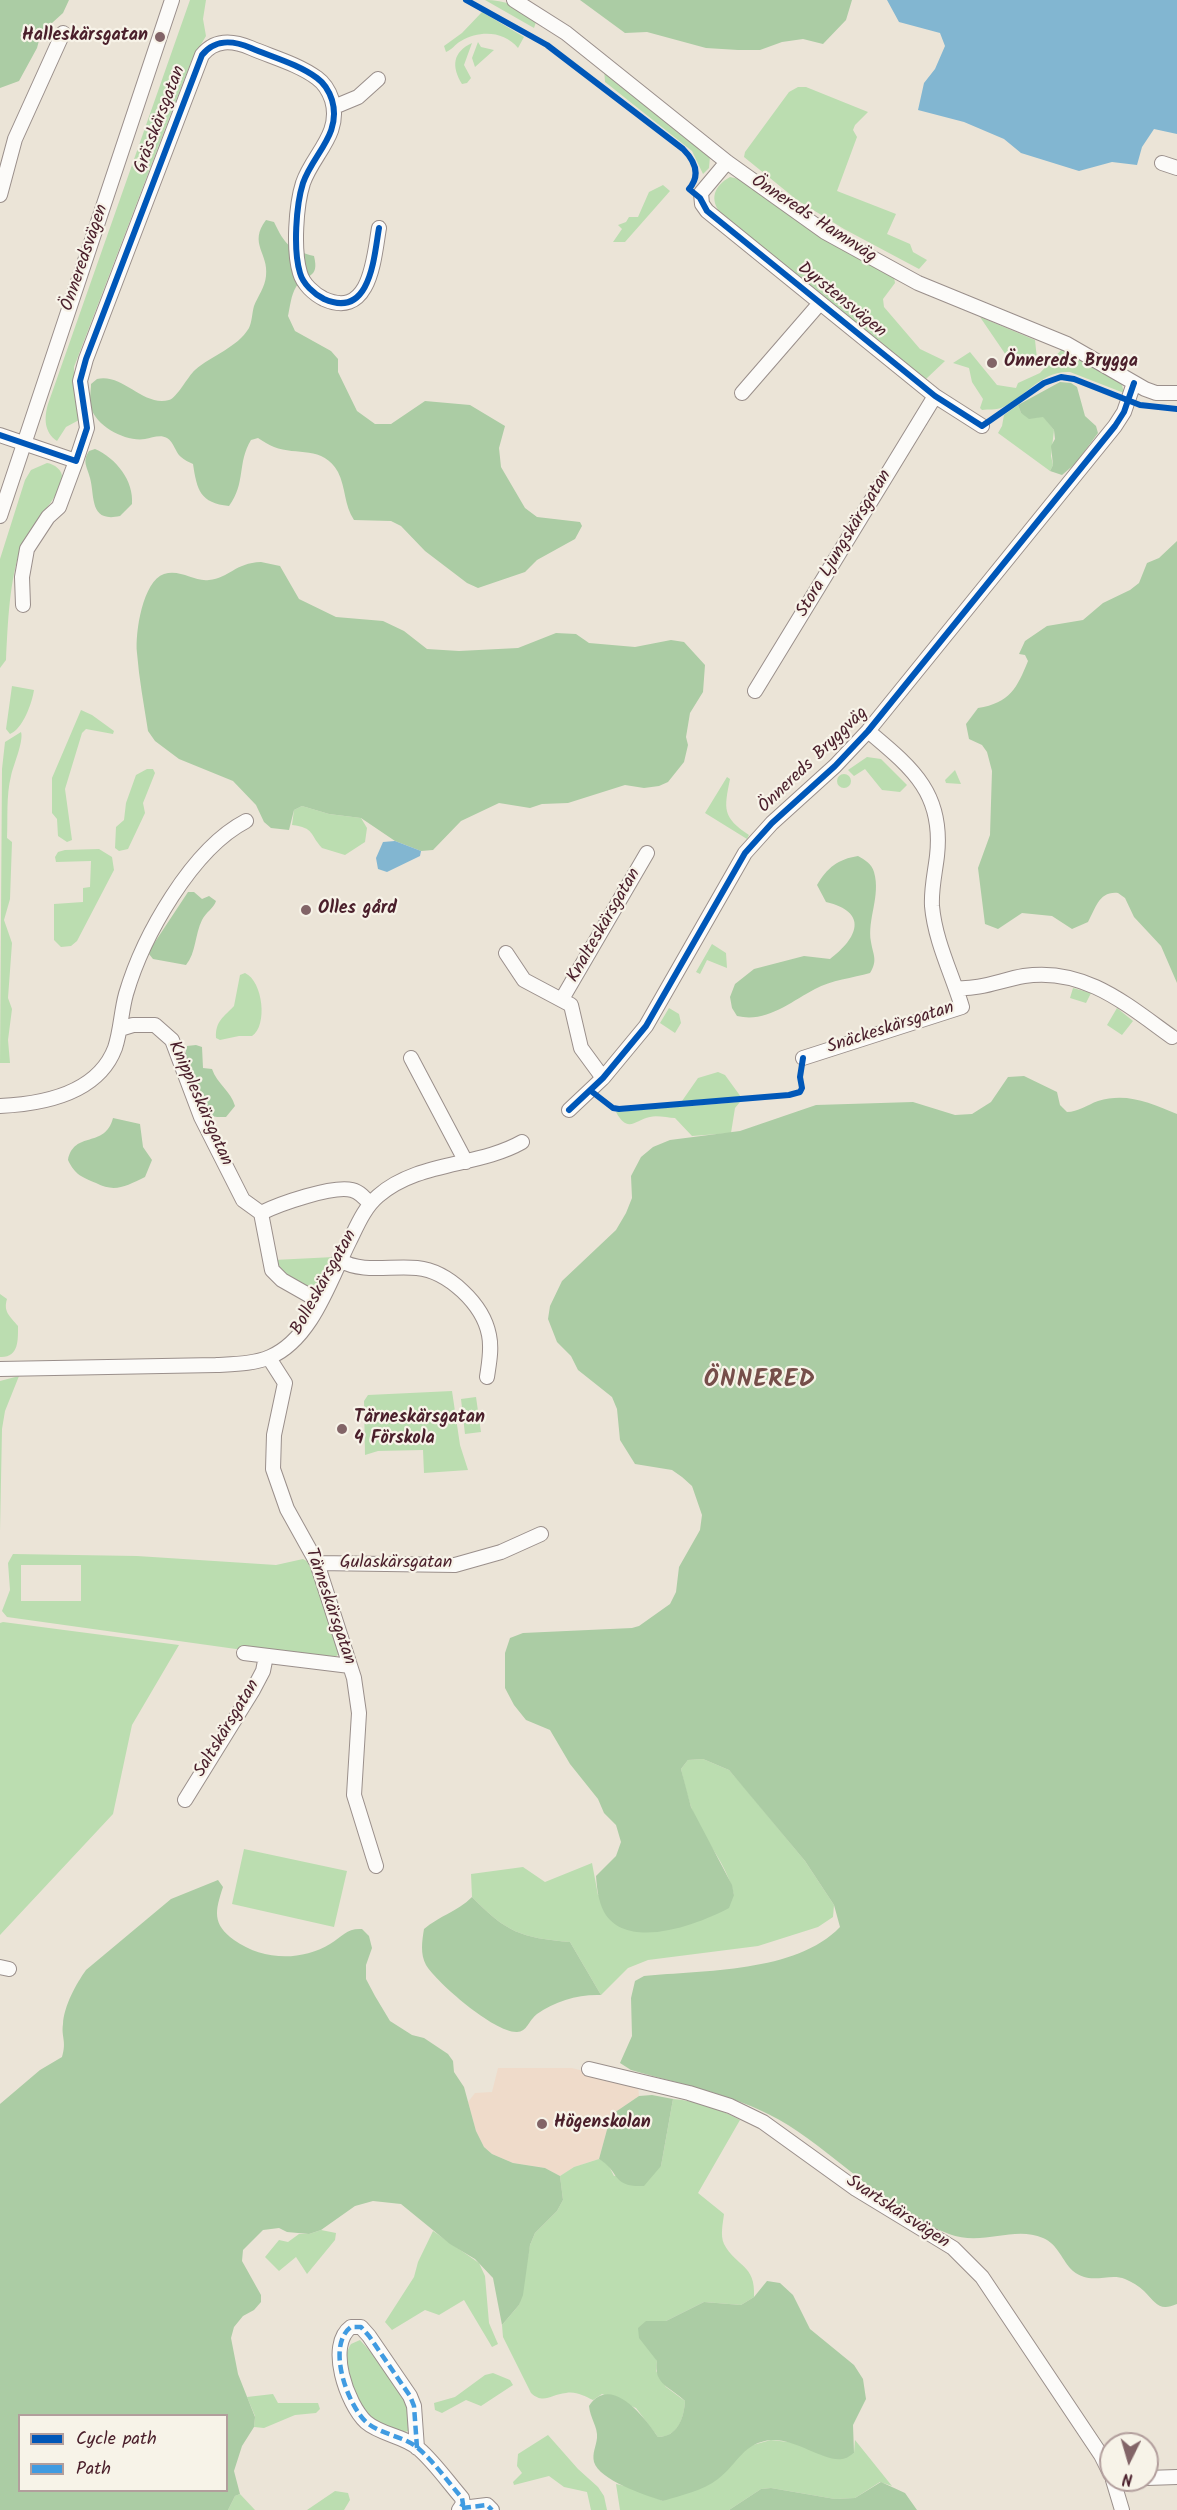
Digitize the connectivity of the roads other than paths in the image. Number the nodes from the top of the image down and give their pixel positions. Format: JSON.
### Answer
{"nodes":[{"id":1,"x":172,"y":0,"type":"edge"},
{"id":2,"x":514,"y":0,"type":"edge"},
{"id":3,"x":63,"y":33,"type":"dead end"},
{"id":4,"x":378,"y":79,"type":"dead end"},
{"id":5,"x":334,"y":107,"type":"junction"},
{"id":6,"x":727,"y":162,"type":"junction"},
{"id":7,"x":1161,"y":163,"type":"dead end"},
{"id":8,"x":1177,"y":168,"type":"edge"},
{"id":9,"x":0,"y":195,"type":"edge"},
{"id":10,"x":379,"y":228,"type":"dead end"},
{"id":11,"x":820,"y":303,"type":"junction"},
{"id":12,"x":1134,"y":383,"type":"junction"},
{"id":13,"x":742,"y":393,"type":"dead end"},
{"id":14,"x":1177,"y":393,"type":"edge"},
{"id":15,"x":935,"y":396,"type":"junction"},
{"id":16,"x":982,"y":426,"type":"dead end"},
{"id":17,"x":0,"y":435,"type":"edge"},
{"id":18,"x":23,"y":443,"type":"junction"},
{"id":19,"x":76,"y":461,"type":"junction"},
{"id":20,"x":0,"y":516,"type":"edge"},
{"id":21,"x":22,"y":605,"type":"dead end"},
{"id":22,"x":755,"y":691,"type":"dead end"},
{"id":23,"x":868,"y":731,"type":"junction"},
{"id":24,"x":246,"y":821,"type":"dead end"},
{"id":25,"x":647,"y":853,"type":"dead end"},
{"id":26,"x":506,"y":953,"type":"dead end"},
{"id":27,"x":956,"y":988,"type":"junction"},
{"id":28,"x":562,"y":999,"type":"junction"},
{"id":29,"x":120,"y":1029,"type":"junction"},
{"id":30,"x":1172,"y":1037,"type":"dead end"},
{"id":31,"x":411,"y":1058,"type":"dead end"},
{"id":32,"x":803,"y":1058,"type":"dead end"},
{"id":33,"x":603,"y":1078,"type":"junction"},
{"id":34,"x":0,"y":1106,"type":"edge"},
{"id":35,"x":569,"y":1110,"type":"dead end"},
{"id":36,"x":522,"y":1142,"type":"dead end"},
{"id":37,"x":466,"y":1162,"type":"junction"},
{"id":38,"x":370,"y":1204,"type":"junction"},
{"id":39,"x":261,"y":1213,"type":"junction"},
{"id":40,"x":339,"y":1260,"type":"junction"},
{"id":41,"x":319,"y":1301,"type":"junction"},
{"id":42,"x":269,"y":1358,"type":"junction"},
{"id":43,"x":0,"y":1369,"type":"edge"},
{"id":44,"x":487,"y":1377,"type":"dead end"},
{"id":45,"x":541,"y":1534,"type":"dead end"},
{"id":46,"x":317,"y":1563,"type":"junction"},
{"id":47,"x":244,"y":1653,"type":"dead end"},
{"id":48,"x":266,"y":1656,"type":"junction"},
{"id":49,"x":350,"y":1666,"type":"junction"},
{"id":50,"x":185,"y":1800,"type":"dead end"},
{"id":51,"x":376,"y":1866,"type":"dead end"},
{"id":52,"x":590,"y":2069,"type":"dead end"},
{"id":53,"x":417,"y":2448,"type":"junction"},
{"id":54,"x":1099,"y":2452,"type":"edge"},
{"id":55,"x":1177,"y":2477,"type":"edge"},
{"id":56,"x":1159,"y":2478,"type":"edge"},
{"id":57,"x":1117,"y":2492,"type":"edge"},
{"id":58,"x":461,"y":2509,"type":"edge"},
{"id":59,"x":492,"y":2510,"type":"edge"},
{"id":60,"x":1122,"y":2510,"type":"edge"}],
"edges":[{"from":1,"to":18,"type":"street","name":"Önneredsvägen"},
{"from":2,"to":6,"type":"street","name":"Önnereds Hamnväg"},
{"from":3,"to":9,"type":"street"},
{"from":4,"to":5,"type":"street"},
{"from":5,"to":10,"type":"street"},
{"from":5,"to":19,"type":"street","name":"Grässkärsgatan"},
{"from":6,"to":11,"type":"street","name":"Dyrstensvägen"},
{"from":6,"to":12,"type":"street","name":"Önnereds Hamnväg"},
{"from":7,"to":8,"type":"street"},
{"from":11,"to":13,"type":"street"},
{"from":11,"to":15,"type":"street","name":"Dyrstensvägen"},
{"from":12,"to":14,"type":"street","name":"Önnereds Hamnväg"},
{"from":12,"to":23,"type":"street","name":"Önnereds Bryggväg"},
{"from":15,"to":16,"type":"street","name":"Dyrstensvägen"},
{"from":15,"to":22,"type":"street","name":"Stora Ljungskärsgatan"},
{"from":17,"to":18,"type":"street"},
{"from":18,"to":19,"type":"street"},
{"from":18,"to":20,"type":"street","name":"Önneredsvägen"},
{"from":19,"to":21,"type":"street","name":"Grässkärsgatan"},
{"from":23,"to":27,"type":"street","name":"Snäckeskärsgatan"},
{"from":23,"to":33,"type":"street","name":"Önnereds Bryggväg"},
{"from":24,"to":29,"type":"street"},
{"from":25,"to":28,"type":"street","name":"Knalteskärsgatan"},
{"from":26,"to":28,"type":"street","name":"Knalteskärsgatan"},
{"from":27,"to":30,"type":"street","name":"Snäckeskärsgatan"},
{"from":27,"to":32,"type":"street","name":"Snäckeskärsgatan"},
{"from":28,"to":33,"type":"street","name":"Knalteskärsgatan"},
{"from":29,"to":34,"type":"street"},
{"from":29,"to":39,"type":"street","name":"Knippleskärsgatan"},
{"from":31,"to":37,"type":"street"},
{"from":33,"to":35,"type":"street","name":"Önnereds Bryggväg"},
{"from":36,"to":37,"type":"street","name":"Bolleskärsgatan"},
{"from":37,"to":38,"type":"street","name":"Bolleskärsgatan"},
{"from":38,"to":39,"type":"street"},
{"from":38,"to":40,"type":"street","name":"Bolleskärsgatan"},
{"from":39,"to":41,"type":"street"},
{"from":40,"to":41,"type":"street","name":"Bolleskärsgatan"},
{"from":40,"to":44,"type":"street"},
{"from":41,"to":42,"type":"street","name":"Bolleskärsgatan"},
{"from":42,"to":43,"type":"street","name":"Bolleskärsgatan"},
{"from":42,"to":46,"type":"street","name":"Tärneskärsgatan"},
{"from":45,"to":46,"type":"street","name":"Gulaskärsgatan"},
{"from":46,"to":49,"type":"street","name":"Tärneskärsgatan"},
{"from":47,"to":48,"type":"street"},
{"from":48,"to":49,"type":"street"},
{"from":48,"to":50,"type":"street","name":"Saltskärsgatan"},
{"from":49,"to":51,"type":"street","name":"Tärneskärsgatan"},
{"from":52,"to":54,"type":"street","name":"Svartskärsvägen"},
{"from":53,"to":53,"type":"street"},
{"from":53,"to":58,"type":"street"},
{"from":55,"to":56,"type":"street"},
{"from":57,"to":60,"type":"street"},
{"from":58,"to":59,"type":"street"}]}
